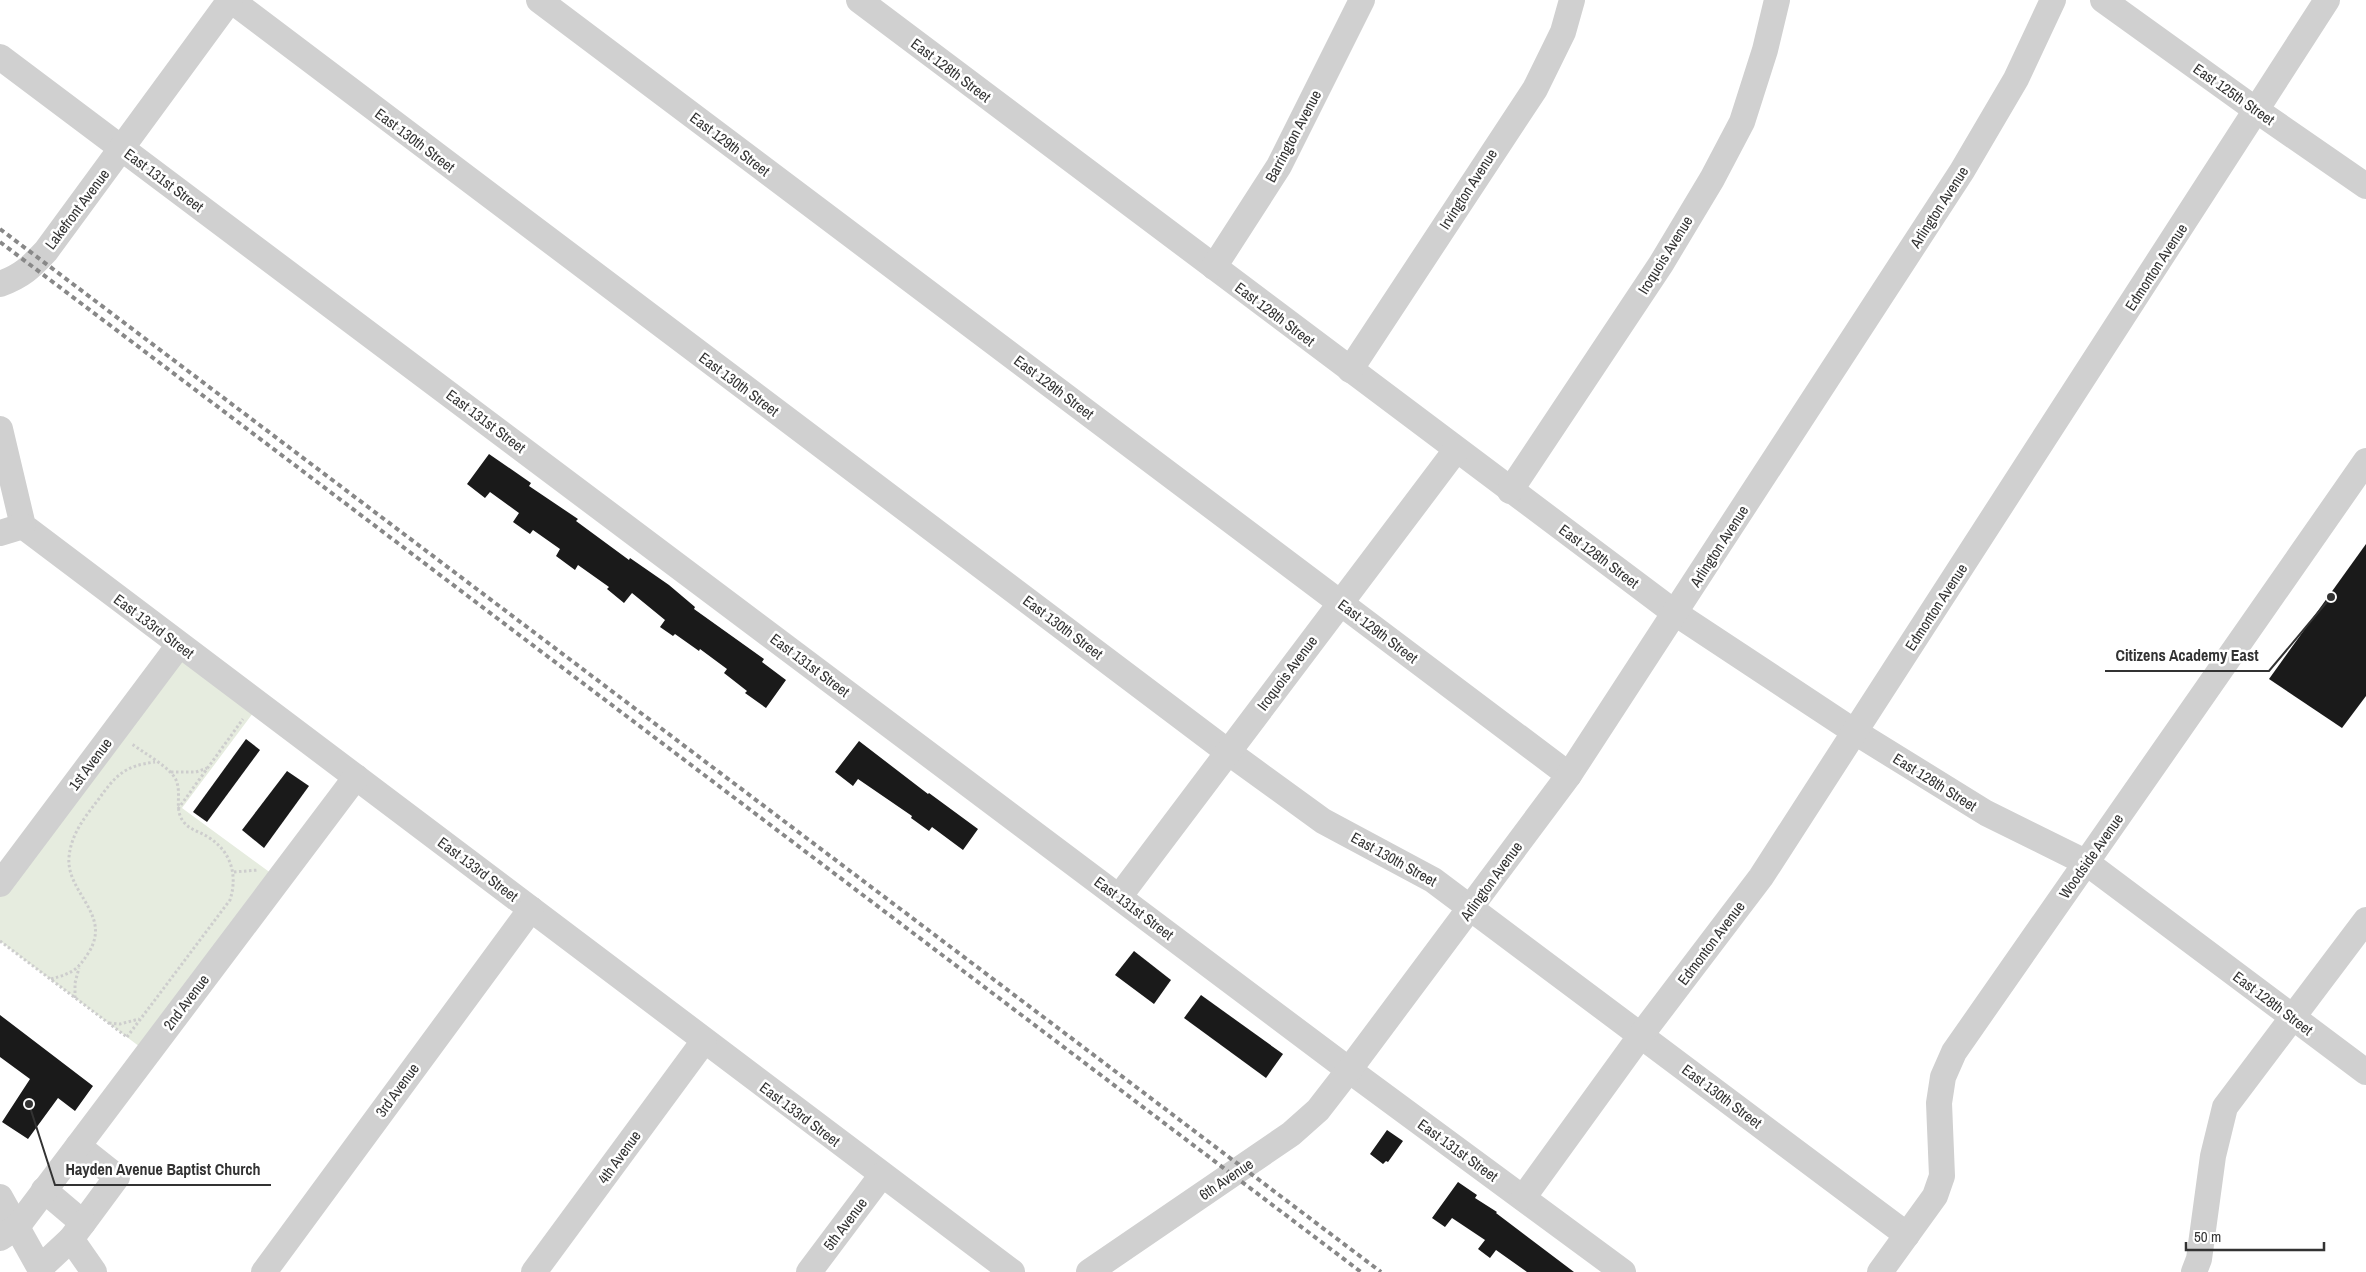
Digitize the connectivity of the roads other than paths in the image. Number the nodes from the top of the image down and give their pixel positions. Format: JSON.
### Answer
{"nodes":[{"id":1,"x":231,"y":0,"type":"edge"},
{"id":2,"x":539,"y":0,"type":"edge"},
{"id":3,"x":859,"y":0,"type":"edge"},
{"id":4,"x":1362,"y":0,"type":"edge"},
{"id":5,"x":1572,"y":0,"type":"edge"},
{"id":6,"x":1777,"y":0,"type":"edge"},
{"id":7,"x":2053,"y":0,"type":"edge"},
{"id":8,"x":2103,"y":0,"type":"edge"},
{"id":9,"x":2326,"y":0,"type":"edge"},
{"id":10,"x":0,"y":57,"type":"edge"},
{"id":11,"x":2256,"y":110,"type":"junction"},
{"id":12,"x":123,"y":149,"type":"junction"},
{"id":13,"x":2366,"y":186,"type":"edge"},
{"id":14,"x":1214,"y":268,"type":"junction"},
{"id":15,"x":0,"y":284,"type":"edge"},
{"id":16,"x":1350,"y":370,"type":"junction"},
{"id":17,"x":0,"y":429,"type":"edge"},
{"id":18,"x":1456,"y":450,"type":"junction"},
{"id":19,"x":2366,"y":461,"type":"edge"},
{"id":20,"x":1510,"y":491,"type":"junction"},
{"id":21,"x":12,"y":530,"type":"edge"},
{"id":22,"x":1340,"y":603,"type":"junction"},
{"id":23,"x":1676,"y":613,"type":"junction"},
{"id":24,"x":179,"y":645,"type":"junction"},
{"id":25,"x":1855,"y":732,"type":"junction"},
{"id":26,"x":1228,"y":752,"type":"junction"},
{"id":27,"x":1570,"y":775,"type":"junction"},
{"id":28,"x":356,"y":777,"type":"junction"},
{"id":29,"x":2086,"y":863,"type":"junction"},
{"id":30,"x":0,"y":884,"type":"edge"},
{"id":31,"x":1119,"y":897,"type":"junction"},
{"id":32,"x":1472,"y":908,"type":"junction"},
{"id":33,"x":531,"y":909,"type":"junction"},
{"id":34,"x":2366,"y":920,"type":"edge"},
{"id":35,"x":2292,"y":1018,"type":"junction"},
{"id":36,"x":1641,"y":1035,"type":"junction"},
{"id":37,"x":704,"y":1041,"type":"junction"},
{"id":38,"x":1349,"y":1070,"type":"junction"},
{"id":39,"x":2366,"y":1072,"type":"edge"},
{"id":40,"x":78,"y":1146,"type":"junction"},
{"id":41,"x":881,"y":1176,"type":"junction"},
{"id":42,"x":44,"y":1190,"type":"junction"},
{"id":43,"x":0,"y":1197,"type":"edge"},
{"id":44,"x":1523,"y":1198,"type":"junction"},
{"id":45,"x":77,"y":1231,"type":"junction"},
{"id":46,"x":8,"y":1232,"type":"edge"},
{"id":47,"x":1907,"y":1236,"type":"junction"},
{"id":48,"x":41,"y":1270,"type":"edge"},
{"id":49,"x":94,"y":1272,"type":"edge"},
{"id":50,"x":264,"y":1272,"type":"edge"},
{"id":51,"x":534,"y":1272,"type":"edge"},
{"id":52,"x":810,"y":1272,"type":"edge"},
{"id":53,"x":1012,"y":1272,"type":"edge"},
{"id":54,"x":1089,"y":1272,"type":"edge"},
{"id":55,"x":1623,"y":1272,"type":"edge"},
{"id":56,"x":1880,"y":1272,"type":"edge"},
{"id":57,"x":2194,"y":1272,"type":"edge"}],
"edges":[{"from":1,"to":12,"type":"street","name":"Lakefront Avenue"},
{"from":1,"to":26,"type":"street","name":"East 130th Street"},
{"from":2,"to":22,"type":"street","name":"East 129th Street"},
{"from":3,"to":14,"type":"street","name":"East 128th Street"},
{"from":4,"to":14,"type":"street","name":"Barrington Avenue"},
{"from":5,"to":16,"type":"street","name":"Irvington Avenue"},
{"from":6,"to":20,"type":"street","name":"Iroquois Avenue"},
{"from":7,"to":23,"type":"street","name":"Arlington Avenue"},
{"from":8,"to":11,"type":"street","name":"East 125th Street"},
{"from":9,"to":11,"type":"street","name":"Edmonton Avenue"},
{"from":10,"to":12,"type":"street","name":"East 131st Street"},
{"from":11,"to":13,"type":"street","name":"East 125th Street"},
{"from":11,"to":25,"type":"street","name":"Edmonton Avenue"},
{"from":12,"to":15,"type":"street","name":"Lakefront Avenue"},
{"from":12,"to":31,"type":"street","name":"East 131st Street"},
{"from":14,"to":16,"type":"street","name":"East 128th Street"},
{"from":16,"to":18,"type":"street","name":"East 128th Street"},
{"from":17,"to":21,"type":"street","name":"East 133rd Street"},
{"from":18,"to":20,"type":"street","name":"East 128th Street"},
{"from":18,"to":22,"type":"street","name":"Iroquois Avenue"},
{"from":19,"to":29,"type":"street","name":"Woodside Avenue"},
{"from":20,"to":23,"type":"street","name":"East 128th Street"},
{"from":21,"to":24,"type":"street","name":"East 133rd Street"},
{"from":22,"to":26,"type":"street","name":"Iroquois Avenue"},
{"from":22,"to":27,"type":"street","name":"East 129th Street"},
{"from":23,"to":25,"type":"street","name":"East 128th Street"},
{"from":23,"to":27,"type":"street","name":"Arlington Avenue"},
{"from":24,"to":28,"type":"street","name":"East 133rd Street"},
{"from":24,"to":30,"type":"street","name":"1st Avenue"},
{"from":25,"to":29,"type":"street","name":"East 128th Street"},
{"from":25,"to":36,"type":"street","name":"Edmonton Avenue"},
{"from":26,"to":31,"type":"street","name":"Iroquois Avenue"},
{"from":26,"to":32,"type":"street","name":"East 130th Street"},
{"from":27,"to":32,"type":"street","name":"Arlington Avenue"},
{"from":28,"to":33,"type":"street","name":"East 133rd Street"},
{"from":28,"to":40,"type":"street","name":"2nd Avenue"},
{"from":29,"to":35,"type":"street","name":"East 128th Street"},
{"from":29,"to":47,"type":"street","name":"Woodside Avenue"},
{"from":31,"to":38,"type":"street","name":"East 131st Street"},
{"from":32,"to":36,"type":"street","name":"East 130th Street"},
{"from":32,"to":38,"type":"street","name":"Arlington Avenue"},
{"from":33,"to":37,"type":"street","name":"East 133rd Street"},
{"from":33,"to":50,"type":"street","name":"3rd Avenue"},
{"from":34,"to":35,"type":"street"},
{"from":35,"to":39,"type":"street","name":"East 128th Street"},
{"from":35,"to":57,"type":"street"},
{"from":36,"to":44,"type":"street","name":"Edmonton Avenue"},
{"from":36,"to":47,"type":"street","name":"East 130th Street"},
{"from":37,"to":41,"type":"street","name":"East 133rd Street"},
{"from":37,"to":51,"type":"street","name":"4th Avenue"},
{"from":38,"to":44,"type":"street","name":"East 131st Street"},
{"from":38,"to":54,"type":"street","name":"6th Avenue"},
{"from":40,"to":42,"type":"street","name":"2nd Avenue"},
{"from":40,"to":45,"type":"street"},
{"from":41,"to":52,"type":"street","name":"5th Avenue"},
{"from":41,"to":53,"type":"street","name":"East 133rd Street"},
{"from":42,"to":45,"type":"street"},
{"from":42,"to":46,"type":"street","name":"2nd Avenue"},
{"from":43,"to":46,"type":"street"},
{"from":44,"to":55,"type":"street","name":"East 131st Street"},
{"from":45,"to":48,"type":"street"},
{"from":45,"to":49,"type":"street"},
{"from":46,"to":48,"type":"street"},
{"from":47,"to":56,"type":"street","name":"Woodside Avenue"}]}
